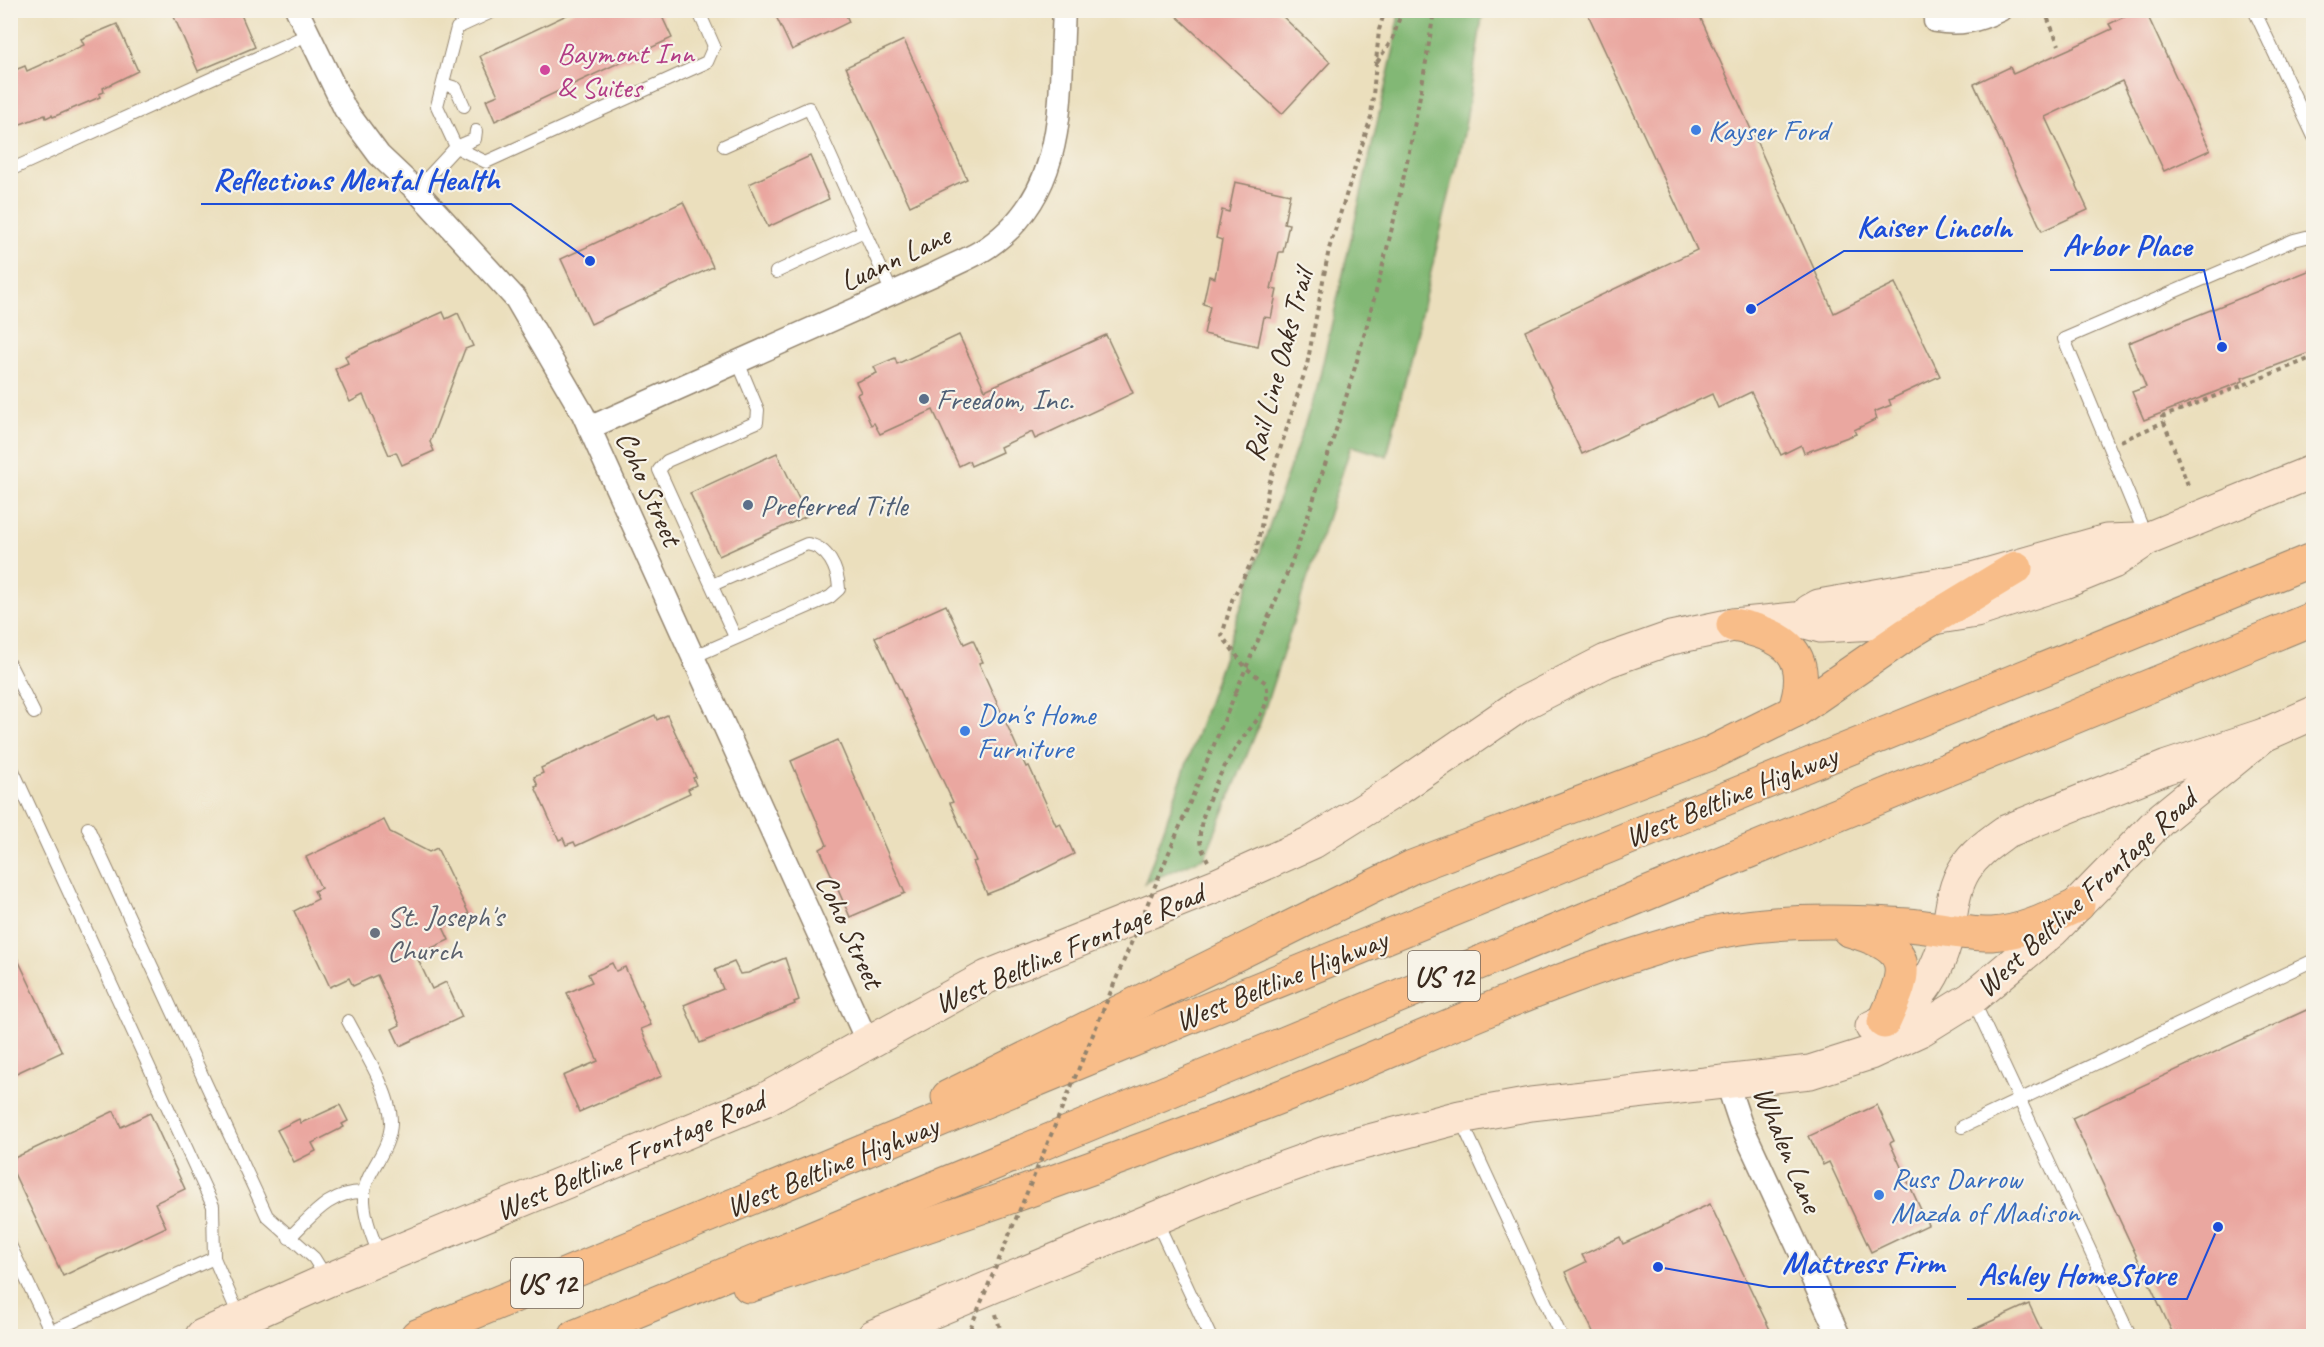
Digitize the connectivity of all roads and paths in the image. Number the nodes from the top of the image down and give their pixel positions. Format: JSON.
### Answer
{"nodes":[{"id":1,"x":297,"y":10,"type":"edge"},
{"id":2,"x":496,"y":10,"type":"edge"},
{"id":3,"x":698,"y":10,"type":"edge"},
{"id":4,"x":1064,"y":10,"type":"edge"},
{"id":5,"x":1385,"y":10,"type":"edge"},
{"id":6,"x":1402,"y":10,"type":"edge"},
{"id":7,"x":1434,"y":10,"type":"edge"},
{"id":8,"x":2000,"y":10,"type":"edge"},
{"id":9,"x":2043,"y":10,"type":"edge"},
{"id":10,"x":2254,"y":10,"type":"edge"},
{"id":11,"x":1935,"y":21,"type":"dead end"},
{"id":12,"x":307,"y":35,"type":"junction"},
{"id":13,"x":2059,"y":45,"type":"dead end"},
{"id":14,"x":1376,"y":63,"type":"junction"},
{"id":15,"x":443,"y":84,"type":"junction"},
{"id":16,"x":464,"y":106,"type":"dead end"},
{"id":17,"x":476,"y":130,"type":"dead end"},
{"id":18,"x":2313,"y":137,"type":"edge"},
{"id":19,"x":724,"y":146,"type":"dead end"},
{"id":20,"x":456,"y":147,"type":"junction"},
{"id":21,"x":10,"y":170,"type":"edge"},
{"id":22,"x":416,"y":190,"type":"junction"},
{"id":23,"x":864,"y":231,"type":"junction"},
{"id":24,"x":2313,"y":235,"type":"edge"},
{"id":25,"x":777,"y":272,"type":"dead end"},
{"id":26,"x":892,"y":293,"type":"junction"},
{"id":27,"x":2313,"y":357,"type":"edge"},
{"id":28,"x":738,"y":362,"type":"junction"},
{"id":29,"x":2164,"y":422,"type":"junction"},
{"id":30,"x":589,"y":429,"type":"junction"},
{"id":31,"x":2108,"y":446,"type":"junction"},
{"id":32,"x":2313,"y":471,"type":"edge"},
{"id":33,"x":2188,"y":485,"type":"dead end"},
{"id":34,"x":2146,"y":539,"type":"junction"},
{"id":35,"x":2313,"y":559,"type":"edge"},
{"id":36,"x":2016,"y":568,"type":"junction"},
{"id":37,"x":712,"y":585,"type":"junction"},
{"id":38,"x":1933,"y":618,"type":"junction"},
{"id":39,"x":2313,"y":618,"type":"edge"},
{"id":40,"x":1795,"y":619,"type":"junction"},
{"id":41,"x":1733,"y":625,"type":"junction"},
{"id":42,"x":735,"y":637,"type":"junction"},
{"id":43,"x":693,"y":657,"type":"junction"},
{"id":44,"x":10,"y":665,"type":"edge"},
{"id":45,"x":1246,"y":668,"type":"junction"},
{"id":46,"x":1794,"y":712,"type":"junction"},
{"id":47,"x":34,"y":713,"type":"dead end"},
{"id":48,"x":2313,"y":713,"type":"edge"},
{"id":49,"x":2264,"y":735,"type":"junction"},
{"id":50,"x":10,"y":764,"type":"edge"},
{"id":51,"x":88,"y":828,"type":"dead end"},
{"id":52,"x":1207,"y":860,"type":"dead end"},
{"id":53,"x":2078,"y":905,"type":"junction"},
{"id":54,"x":1821,"y":922,"type":"junction"},
{"id":55,"x":1948,"y":928,"type":"junction"},
{"id":56,"x":2313,"y":960,"type":"edge"},
{"id":57,"x":1972,"y":998,"type":"junction"},
{"id":58,"x":348,"y":1021,"type":"dead end"},
{"id":59,"x":1884,"y":1022,"type":"junction"},
{"id":60,"x":867,"y":1041,"type":"junction"},
{"id":61,"x":1728,"y":1083,"type":"junction"},
{"id":62,"x":2020,"y":1100,"type":"junction"},
{"id":63,"x":1460,"y":1117,"type":"junction"},
{"id":64,"x":1962,"y":1127,"type":"dead end"},
{"id":65,"x":363,"y":1192,"type":"junction"},
{"id":66,"x":1155,"y":1218,"type":"junction"},
{"id":67,"x":676,"y":1229,"type":"junction"},
{"id":68,"x":289,"y":1238,"type":"junction"},
{"id":69,"x":10,"y":1245,"type":"edge"},
{"id":70,"x":214,"y":1258,"type":"junction"},
{"id":71,"x":380,"y":1258,"type":"junction"},
{"id":72,"x":328,"y":1280,"type":"junction"},
{"id":73,"x":241,"y":1319,"type":"junction"},
{"id":74,"x":46,"y":1334,"type":"edge"},
{"id":75,"x":202,"y":1336,"type":"edge"},
{"id":76,"x":417,"y":1336,"type":"edge"},
{"id":77,"x":576,"y":1336,"type":"edge"},
{"id":78,"x":603,"y":1336,"type":"edge"},
{"id":79,"x":874,"y":1336,"type":"edge"},
{"id":80,"x":968,"y":1336,"type":"edge"},
{"id":81,"x":1210,"y":1336,"type":"edge"},
{"id":82,"x":1562,"y":1336,"type":"edge"},
{"id":83,"x":1839,"y":1336,"type":"edge"},
{"id":84,"x":2130,"y":1336,"type":"edge"}],
"edges":[{"from":1,"to":12,"type":"street","name":"Coho Street"},
{"from":2,"to":15,"type":"lane"},
{"from":3,"to":20,"type":"lane"},
{"from":4,"to":26,"type":"street","name":"Luann Lane"},
{"from":5,"to":14,"type":"path","name":"Rail Line Oaks Trail"},
{"from":6,"to":14,"type":"path","name":"Rail Line Oaks Trail"},
{"from":7,"to":45,"type":"path"},
{"from":8,"to":11,"type":"street"},
{"from":9,"to":13,"type":"path"},
{"from":10,"to":18,"type":"lane"},
{"from":12,"to":21,"type":"lane"},
{"from":12,"to":22,"type":"street","name":"Coho Street"},
{"from":14,"to":45,"type":"path","name":"Rail Line Oaks Trail"},
{"from":15,"to":16,"type":"lane"},
{"from":15,"to":20,"type":"lane"},
{"from":17,"to":20,"type":"lane"},
{"from":19,"to":23,"type":"lane"},
{"from":20,"to":22,"type":"lane"},
{"from":22,"to":30,"type":"street","name":"Coho Street"},
{"from":23,"to":25,"type":"lane"},
{"from":23,"to":26,"type":"lane"},
{"from":24,"to":31,"type":"lane"},
{"from":26,"to":28,"type":"street","name":"Luann Lane"},
{"from":27,"to":29,"type":"path"},
{"from":28,"to":30,"type":"street","name":"Luann Lane"},
{"from":28,"to":37,"type":"lane"},
{"from":29,"to":31,"type":"path"},
{"from":29,"to":33,"type":"path"},
{"from":30,"to":43,"type":"street","name":"Coho Street"},
{"from":31,"to":34,"type":"lane"},
{"from":32,"to":34,"type":"street","name":"West Beltline Frontage Road"},
{"from":34,"to":36,"type":"street","name":"West Beltline Frontage Road"},
{"from":34,"to":38,"type":"street","name":"West Beltline Frontage Road"},
{"from":35,"to":67,"type":"highway","name":"West Beltline Highway","number":"US 12"},
{"from":36,"to":38,"type":"highway"},
{"from":36,"to":40,"type":"street","name":"West Beltline Frontage Road"},
{"from":37,"to":42,"type":"lane"},
{"from":37,"to":42,"type":"lane"},
{"from":38,"to":40,"type":"street","name":"West Beltline Frontage Road"},
{"from":38,"to":46,"type":"highway"},
{"from":39,"to":77,"type":"highway","name":"West Beltline Highway","number":"US 12"},
{"from":40,"to":41,"type":"street","name":"West Beltline Frontage Road"},
{"from":41,"to":46,"type":"highway"},
{"from":41,"to":60,"type":"street","name":"West Beltline Frontage Road"},
{"from":42,"to":43,"type":"lane"},
{"from":43,"to":60,"type":"street","name":"Coho Street"},
{"from":44,"to":47,"type":"lane"},
{"from":45,"to":52,"type":"path"},
{"from":45,"to":80,"type":"path","bridge":true},
{"from":46,"to":67,"type":"highway"},
{"from":48,"to":49,"type":"street","name":"West Beltline Frontage Road"},
{"from":49,"to":53,"type":"street","name":"West Beltline Frontage Road"},
{"from":49,"to":55,"type":"street","name":"West Beltline Frontage Road"},
{"from":50,"to":70,"type":"lane"},
{"from":51,"to":68,"type":"lane"},
{"from":53,"to":55,"type":"highway"},
{"from":53,"to":57,"type":"street","name":"West Beltline Frontage Road"},
{"from":54,"to":55,"type":"highway"},
{"from":54,"to":59,"type":"highway"},
{"from":54,"to":78,"type":"highway"},
{"from":55,"to":59,"type":"street","name":"West Beltline Frontage Road"},
{"from":56,"to":62,"type":"lane"},
{"from":57,"to":61,"type":"street","name":"West Beltline Frontage Road"},
{"from":57,"to":62,"type":"lane"},
{"from":58,"to":65,"type":"lane"},
{"from":59,"to":61,"type":"street","name":"West Beltline Frontage Road"},
{"from":60,"to":71,"type":"street","name":"West Beltline Frontage Road"},
{"from":61,"to":63,"type":"street","name":"West Beltline Frontage Road"},
{"from":61,"to":83,"type":"street","name":"Whalen Lane"},
{"from":62,"to":64,"type":"lane"},
{"from":62,"to":84,"type":"lane"},
{"from":63,"to":66,"type":"street","name":"West Beltline Frontage Road"},
{"from":63,"to":82,"type":"lane"},
{"from":65,"to":68,"type":"lane"},
{"from":65,"to":71,"type":"lane"},
{"from":66,"to":79,"type":"street","name":"West Beltline Frontage Road"},
{"from":66,"to":81,"type":"lane"},
{"from":67,"to":76,"type":"highway","name":"West Beltline Highway","number":"US 12"},
{"from":68,"to":72,"type":"lane"},
{"from":69,"to":74,"type":"lane"},
{"from":70,"to":73,"type":"lane"},
{"from":70,"to":74,"type":"lane"},
{"from":71,"to":72,"type":"street","name":"West Beltline Frontage Road"},
{"from":72,"to":73,"type":"street","name":"West Beltline Frontage Road"},
{"from":73,"to":75,"type":"street","name":"West Beltline Frontage Road"}]}
